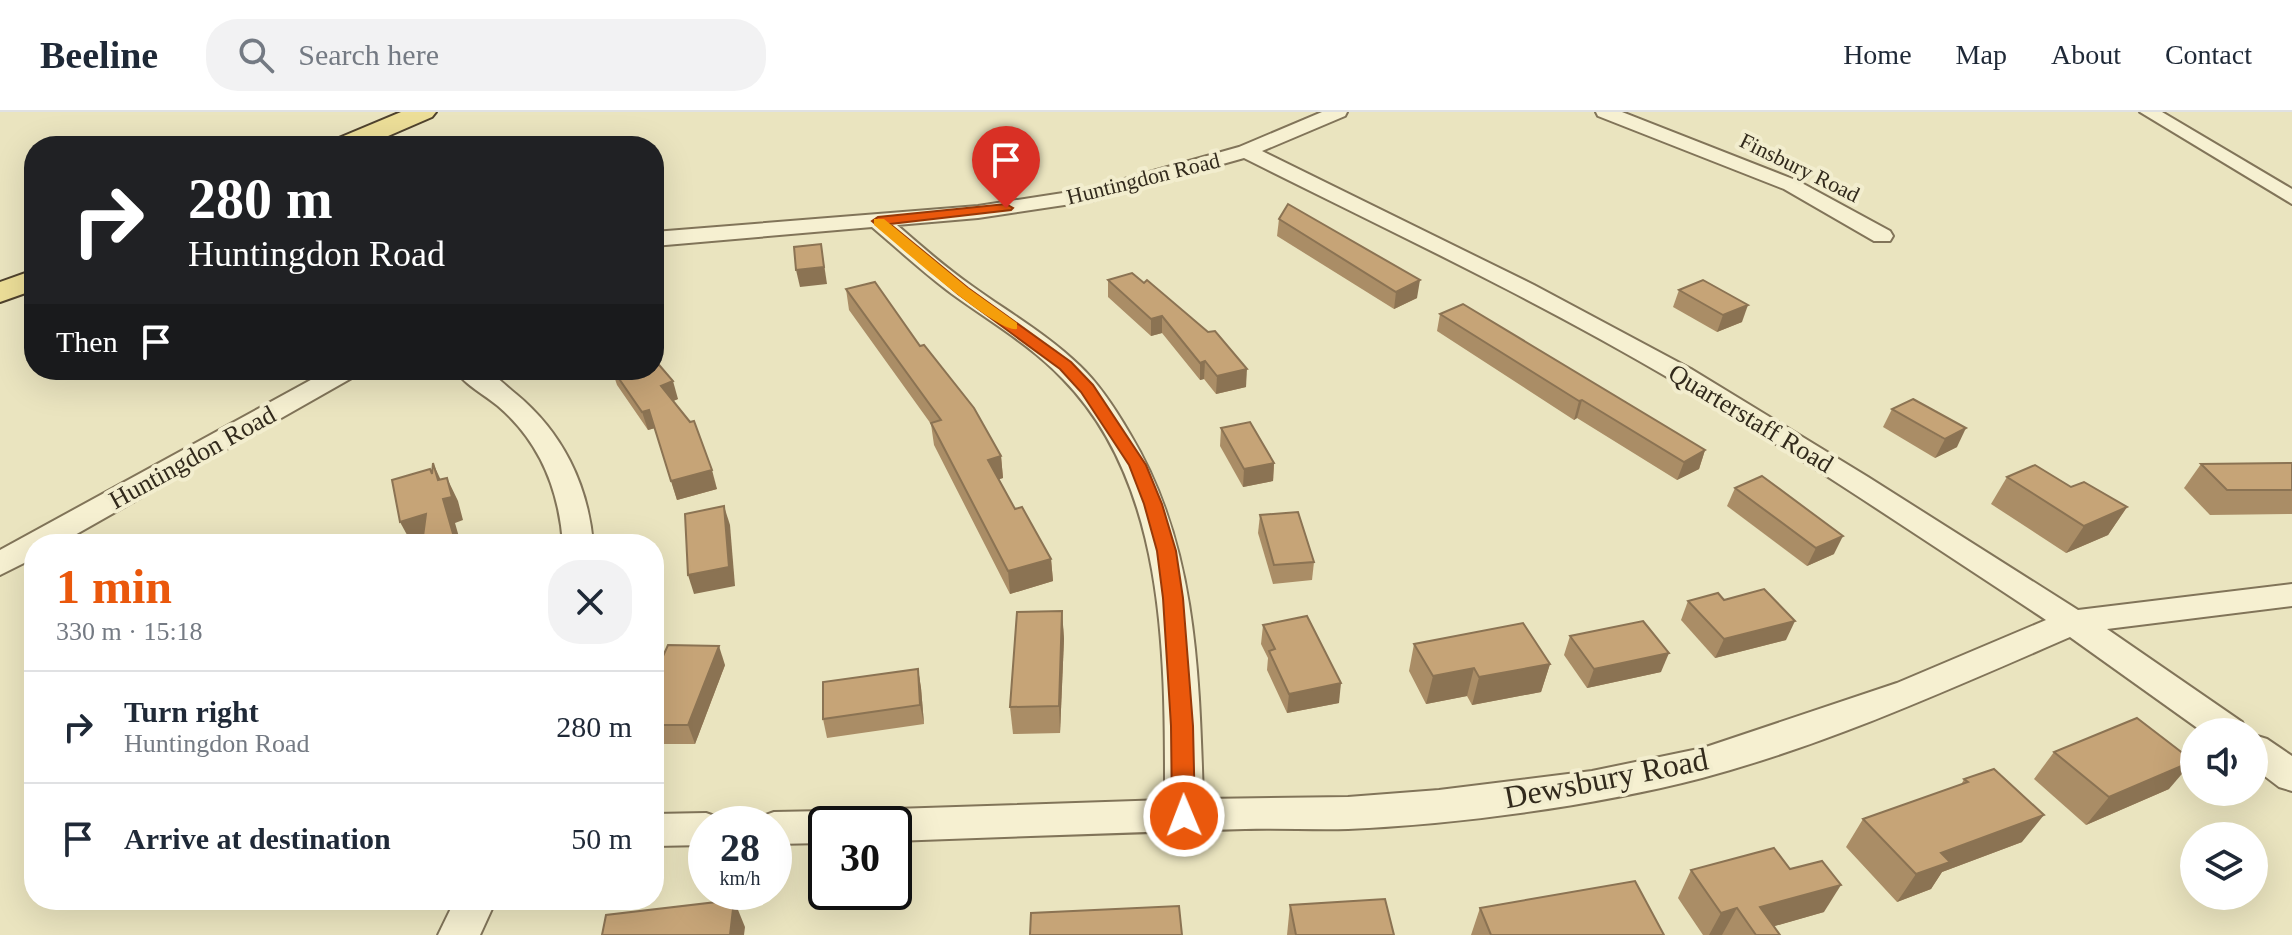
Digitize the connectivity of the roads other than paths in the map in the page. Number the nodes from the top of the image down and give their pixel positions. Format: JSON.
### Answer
{"nodes":[{"id":1,"x":423,"y":112,"type":"edge"},
{"id":2,"x":1338,"y":112,"type":"edge"},
{"id":3,"x":1605,"y":112,"type":"edge"},
{"id":4,"x":2176,"y":112,"type":"edge"},
{"id":5,"x":2151,"y":113,"type":"edge"},
{"id":6,"x":367,"y":136,"type":"edge"},
{"id":7,"x":1246,"y":151,"type":"junction"},
{"id":8,"x":2292,"y":198,"type":"edge"},
{"id":9,"x":878,"y":221,"type":"junction"},
{"id":10,"x":1882,"y":236,"type":"dead end"},
{"id":11,"x":664,"y":238,"type":"edge"},
{"id":12,"x":24,"y":283,"type":"edge"},
{"id":13,"x":0,"y":293,"type":"edge"},
{"id":14,"x":330,"y":380,"type":"edge"},
{"id":15,"x":481,"y":380,"type":"edge"},
{"id":16,"x":53,"y":534,"type":"edge"},
{"id":17,"x":578,"y":534,"type":"edge"},
{"id":18,"x":24,"y":550,"type":"edge"},
{"id":19,"x":0,"y":564,"type":"edge"},
{"id":20,"x":2292,"y":595,"type":"edge"},
{"id":21,"x":2073,"y":622,"type":"junction"},
{"id":22,"x":2209,"y":718,"type":"edge"},
{"id":23,"x":2268,"y":759,"type":"edge"},
{"id":24,"x":2292,"y":776,"type":"edge"},
{"id":25,"x":1184,"y":816,"type":"junction"},
{"id":26,"x":912,"y":824,"type":"edge"},
{"id":27,"x":688,"y":829,"type":"edge"},
{"id":28,"x":664,"y":830,"type":"edge"},
{"id":29,"x":471,"y":910,"type":"edge"},
{"id":30,"x":459,"y":935,"type":"edge"}],
"edges":[{"from":1,"to":6,"type":"main road"},
{"from":2,"to":7,"type":"street","name":"Huntingdon Road"},
{"from":3,"to":10,"type":"street","name":"Finsbury Road"},
{"from":4,"to":5,"type":"street"},
{"from":5,"to":8,"type":"street"},
{"from":7,"to":9,"type":"street","name":"Huntingdon Road"},
{"from":7,"to":21,"type":"street","name":"Quarterstaff Road"},
{"from":9,"to":11,"type":"street","name":"Huntingdon Road"},
{"from":9,"to":25,"type":"street"},
{"from":12,"to":13,"type":"main road"},
{"from":14,"to":16,"type":"street","name":"Huntingdon Road"},
{"from":15,"to":17,"type":"street"},
{"from":18,"to":19,"type":"street","name":"Huntingdon Road"},
{"from":20,"to":21,"type":"street","name":"Dewsbury Road"},
{"from":21,"to":22,"type":"street","name":"Quarterstaff Road"},
{"from":21,"to":25,"type":"street","name":"Dewsbury Road"},
{"from":23,"to":24,"type":"street"},
{"from":25,"to":26,"type":"street","name":"Dewsbury Road"},
{"from":27,"to":28,"type":"street"},
{"from":29,"to":30,"type":"street"}]}
